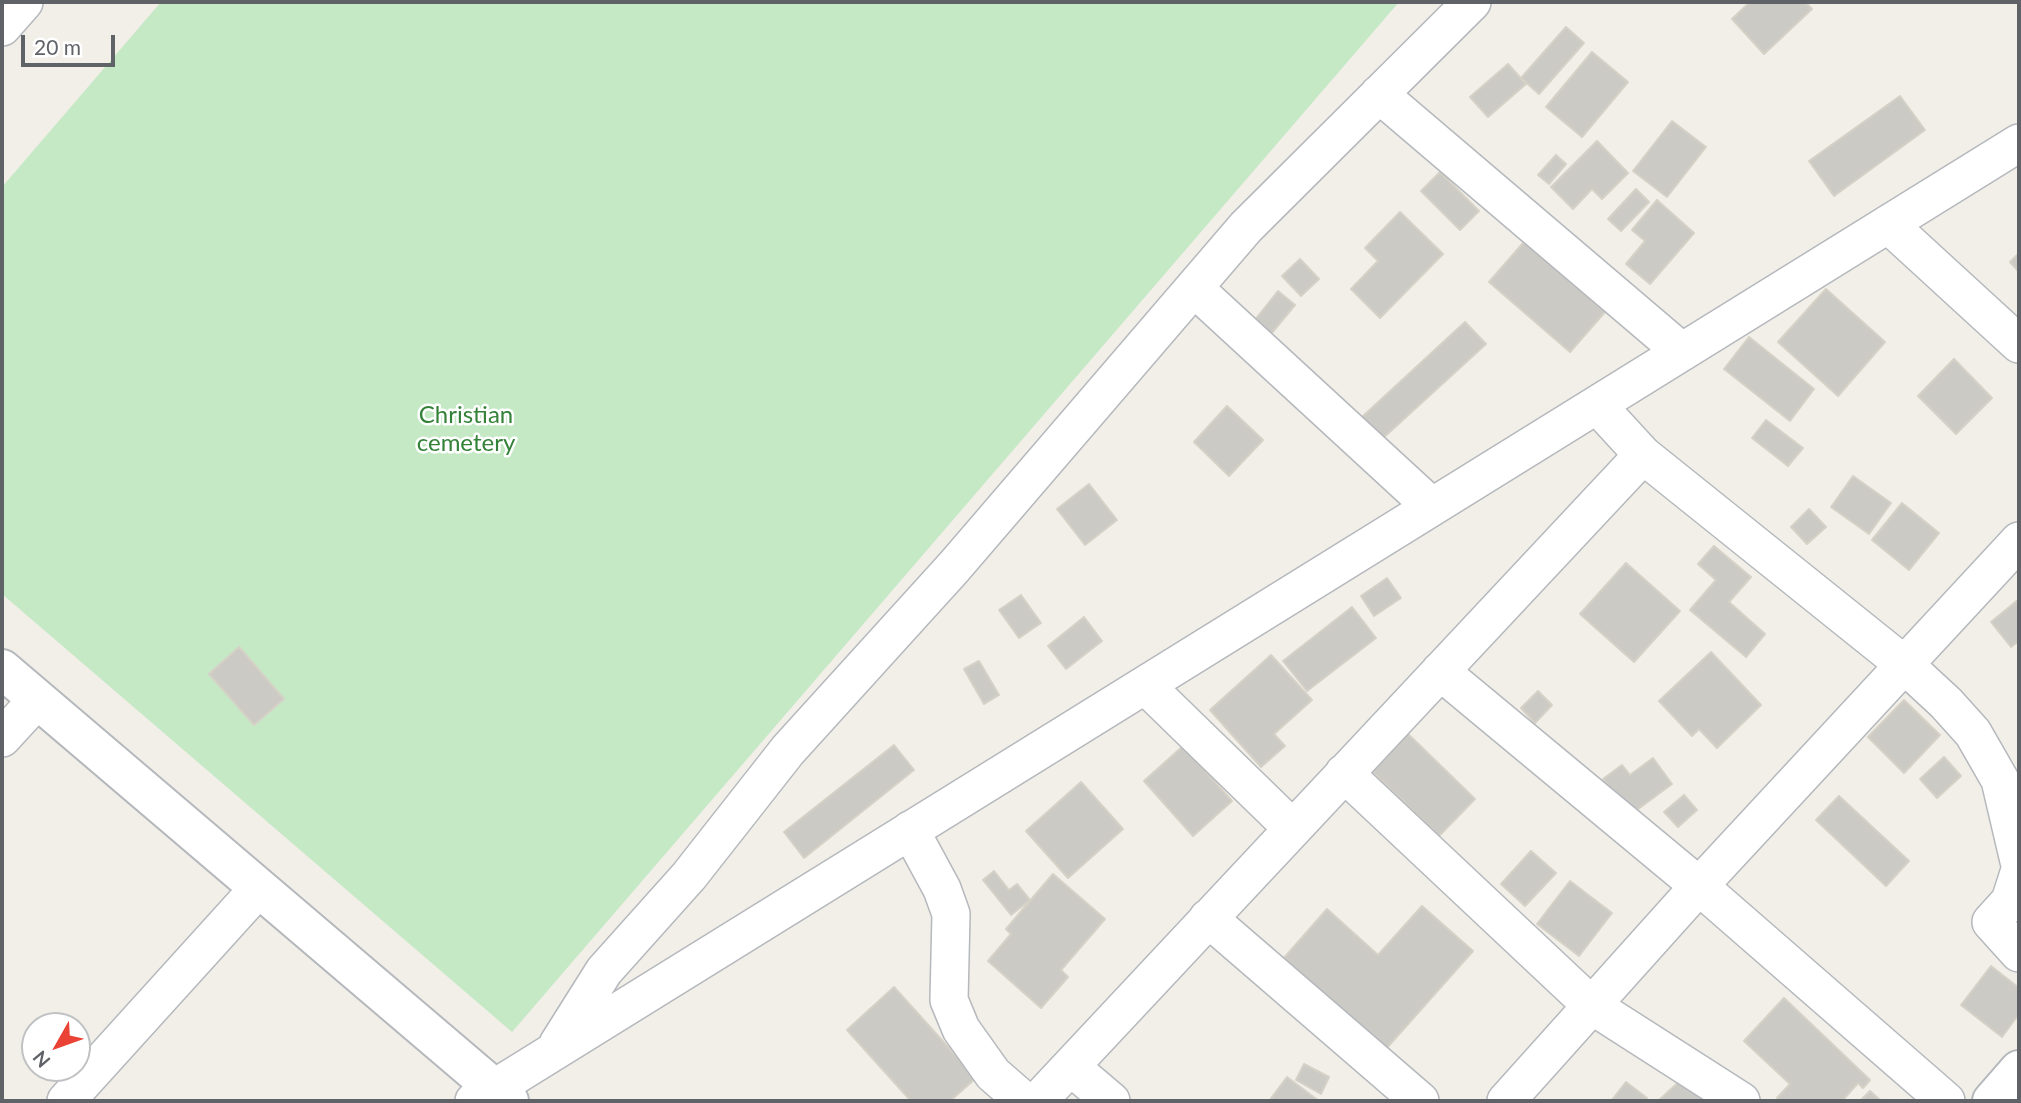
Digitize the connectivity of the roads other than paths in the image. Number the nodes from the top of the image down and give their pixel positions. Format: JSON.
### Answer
{"nodes":[{"id":1,"x":24,"y":2,"type":"edge"},
{"id":2,"x":1472,"y":2,"type":"edge"},
{"id":3,"x":2,"y":27,"type":"edge"},
{"id":4,"x":1379,"y":94,"type":"junction"},
{"id":5,"x":2019,"y":143,"type":"edge"},
{"id":6,"x":1888,"y":224,"type":"junction"},
{"id":7,"x":1194,"y":288,"type":"junction"},
{"id":8,"x":2019,"y":344,"type":"edge"},
{"id":9,"x":1682,"y":352,"type":"junction"},
{"id":10,"x":1597,"y":405,"type":"junction"},
{"id":11,"x":1643,"y":454,"type":"junction"},
{"id":12,"x":1432,"y":507,"type":"junction"},
{"id":13,"x":2018,"y":544,"type":"edge"},
{"id":14,"x":1906,"y":666,"type":"junction"},
{"id":15,"x":2,"y":669,"type":"edge"},
{"id":16,"x":1440,"y":671,"type":"junction"},
{"id":17,"x":1145,"y":685,"type":"junction"},
{"id":18,"x":37,"y":700,"type":"junction"},
{"id":19,"x":2,"y":738,"type":"edge"},
{"id":20,"x":1344,"y":773,"type":"junction"},
{"id":21,"x":2013,"y":811,"type":"edge"},
{"id":22,"x":1292,"y":828,"type":"junction"},
{"id":23,"x":911,"y":830,"type":"junction"},
{"id":24,"x":2019,"y":861,"type":"edge"},
{"id":25,"x":2019,"y":873,"type":"edge"},
{"id":26,"x":1699,"y":886,"type":"junction"},
{"id":27,"x":257,"y":889,"type":"junction"},
{"id":28,"x":1208,"y":918,"type":"junction"},
{"id":29,"x":2019,"y":953,"type":"edge"},
{"id":30,"x":1591,"y":1004,"type":"junction"},
{"id":31,"x":551,"y":1054,"type":"junction"},
{"id":32,"x":1071,"y":1067,"type":"junction"},
{"id":33,"x":2019,"y":1070,"type":"edge"},
{"id":34,"x":492,"y":1097,"type":"edge"},
{"id":35,"x":66,"y":1101,"type":"edge"},
{"id":36,"x":1024,"y":1101,"type":"edge"},
{"id":37,"x":1038,"y":1101,"type":"edge"},
{"id":38,"x":1111,"y":1101,"type":"edge"},
{"id":39,"x":1420,"y":1101,"type":"edge"},
{"id":40,"x":1506,"y":1101,"type":"edge"},
{"id":41,"x":1741,"y":1101,"type":"edge"},
{"id":42,"x":1946,"y":1101,"type":"edge"},
{"id":43,"x":1992,"y":1101,"type":"edge"}],
"edges":[{"from":1,"to":3,"type":"street"},
{"from":2,"to":4,"type":"street"},
{"from":4,"to":7,"type":"street"},
{"from":4,"to":9,"type":"street"},
{"from":5,"to":6,"type":"street"},
{"from":6,"to":8,"type":"street"},
{"from":6,"to":9,"type":"street"},
{"from":7,"to":12,"type":"street"},
{"from":7,"to":31,"type":"street"},
{"from":9,"to":10,"type":"street"},
{"from":10,"to":11,"type":"street"},
{"from":10,"to":12,"type":"street"},
{"from":11,"to":14,"type":"street"},
{"from":11,"to":16,"type":"street"},
{"from":12,"to":17,"type":"street"},
{"from":13,"to":14,"type":"street"},
{"from":14,"to":21,"type":"street"},
{"from":14,"to":26,"type":"street"},
{"from":15,"to":18,"type":"street"},
{"from":16,"to":20,"type":"street"},
{"from":16,"to":26,"type":"street"},
{"from":17,"to":22,"type":"street"},
{"from":17,"to":23,"type":"street"},
{"from":18,"to":19,"type":"street"},
{"from":18,"to":27,"type":"street"},
{"from":20,"to":22,"type":"street"},
{"from":20,"to":30,"type":"street"},
{"from":21,"to":24,"type":"street"},
{"from":22,"to":28,"type":"street"},
{"from":23,"to":31,"type":"street"},
{"from":23,"to":36,"type":"street"},
{"from":25,"to":29,"type":"street"},
{"from":26,"to":30,"type":"street"},
{"from":26,"to":42,"type":"street"},
{"from":27,"to":34,"type":"street"},
{"from":27,"to":35,"type":"street"},
{"from":28,"to":32,"type":"street"},
{"from":28,"to":39,"type":"street"},
{"from":30,"to":40,"type":"street"},
{"from":30,"to":41,"type":"street"},
{"from":31,"to":34,"type":"street"},
{"from":32,"to":37,"type":"street"},
{"from":32,"to":38,"type":"street"},
{"from":33,"to":43,"type":"street"}]}
